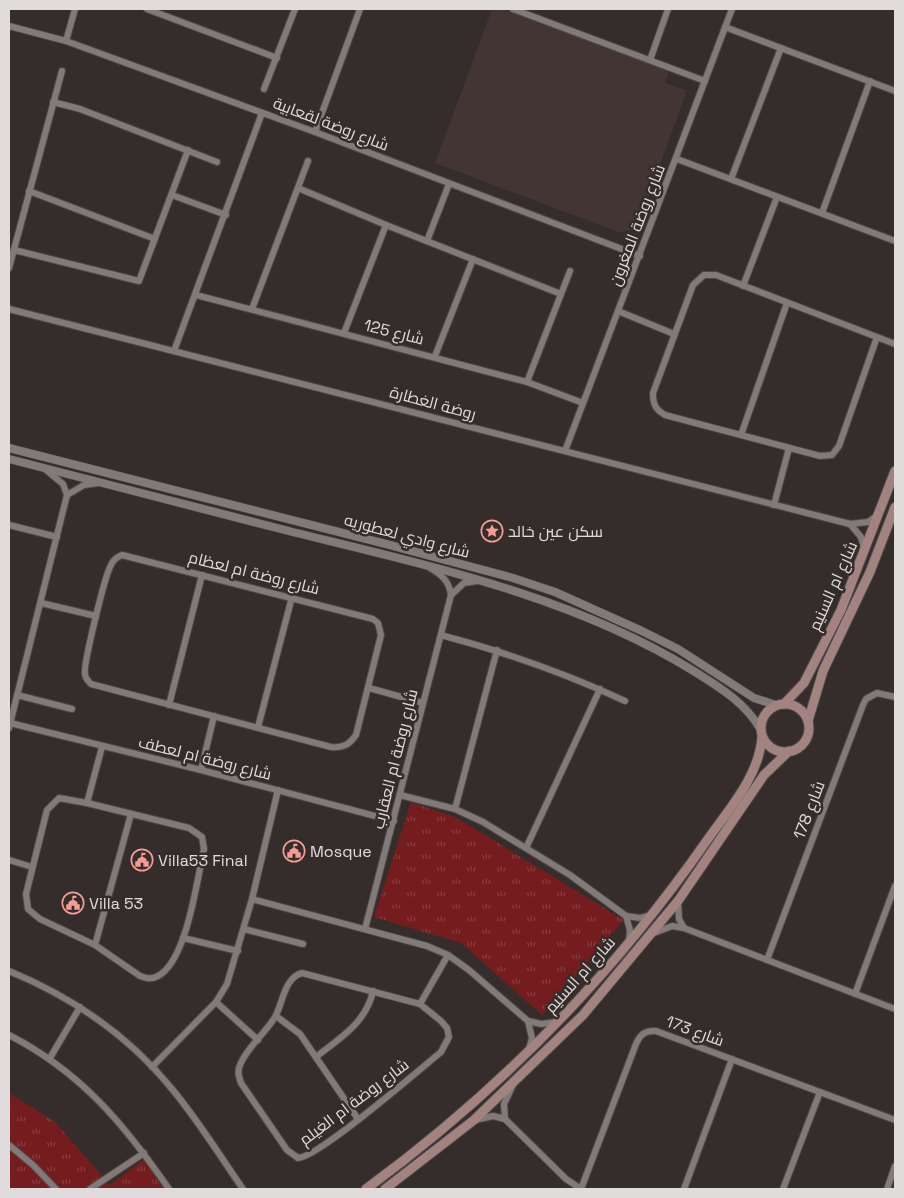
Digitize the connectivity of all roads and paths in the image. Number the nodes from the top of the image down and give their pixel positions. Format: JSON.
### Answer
{"nodes":[{"id":1,"x":75,"y":9,"type":"edge"},
{"id":2,"x":147,"y":9,"type":"edge"},
{"id":3,"x":295,"y":9,"type":"edge"},
{"id":4,"x":360,"y":9,"type":"edge"},
{"id":5,"x":513,"y":9,"type":"edge"},
{"id":6,"x":668,"y":9,"type":"edge"},
{"id":7,"x":732,"y":9,"type":"edge"},
{"id":8,"x":9,"y":26,"type":"edge"},
{"id":9,"x":725,"y":27,"type":"junction"},
{"id":10,"x":66,"y":41,"type":"junction"},
{"id":11,"x":781,"y":48,"type":"junction"},
{"id":12,"x":277,"y":58,"type":"junction"},
{"id":13,"x":650,"y":60,"type":"junction"},
{"id":14,"x":62,"y":71,"type":"dead end"},
{"id":15,"x":705,"y":80,"type":"junction"},
{"id":16,"x":870,"y":81,"type":"junction"},
{"id":17,"x":264,"y":90,"type":"dead end"},
{"id":18,"x":895,"y":91,"type":"edge"},
{"id":19,"x":53,"y":102,"type":"junction"},
{"id":20,"x":262,"y":112,"type":"junction"},
{"id":21,"x":315,"y":132,"type":"junction"},
{"id":22,"x":188,"y":150,"type":"junction"},
{"id":23,"x":677,"y":159,"type":"junction"},
{"id":24,"x":308,"y":161,"type":"dead end"},
{"id":25,"x":217,"y":162,"type":"dead end"},
{"id":26,"x":731,"y":179,"type":"junction"},
{"id":27,"x":450,"y":184,"type":"junction"},
{"id":28,"x":298,"y":188,"type":"junction"},
{"id":29,"x":29,"y":191,"type":"junction"},
{"id":30,"x":172,"y":195,"type":"junction"},
{"id":31,"x":777,"y":197,"type":"junction"},
{"id":32,"x":822,"y":214,"type":"junction"},
{"id":33,"x":226,"y":215,"type":"junction"},
{"id":34,"x":386,"y":225,"type":"junction"},
{"id":35,"x":155,"y":239,"type":"junction"},
{"id":36,"x":427,"y":241,"type":"junction"},
{"id":37,"x":895,"y":241,"type":"edge"},
{"id":38,"x":14,"y":250,"type":"junction"},
{"id":39,"x":640,"y":256,"type":"junction"},
{"id":40,"x":472,"y":259,"type":"junction"},
{"id":41,"x":9,"y":268,"type":"edge"},
{"id":42,"x":570,"y":271,"type":"dead end"},
{"id":43,"x":743,"y":286,"type":"junction"},
{"id":44,"x":196,"y":294,"type":"junction"},
{"id":45,"x":561,"y":294,"type":"junction"},
{"id":46,"x":787,"y":303,"type":"junction"},
{"id":47,"x":9,"y":309,"type":"edge"},
{"id":48,"x":252,"y":309,"type":"junction"},
{"id":49,"x":618,"y":311,"type":"junction"},
{"id":50,"x":344,"y":333,"type":"junction"},
{"id":51,"x":674,"y":334,"type":"junction"},
{"id":52,"x":877,"y":337,"type":"junction"},
{"id":53,"x":895,"y":344,"type":"edge"},
{"id":54,"x":174,"y":351,"type":"junction"},
{"id":55,"x":435,"y":356,"type":"junction"},
{"id":56,"x":527,"y":382,"type":"junction"},
{"id":57,"x":583,"y":403,"type":"junction"},
{"id":58,"x":741,"y":435,"type":"junction"},
{"id":59,"x":9,"y":448,"type":"edge"},
{"id":60,"x":789,"y":448,"type":"junction"},
{"id":61,"x":565,"y":451,"type":"junction"},
{"id":62,"x":9,"y":459,"type":"edge"},
{"id":63,"x":42,"y":468,"type":"junction"},
{"id":64,"x":895,"y":471,"type":"edge"},
{"id":65,"x":100,"y":482,"type":"junction"},
{"id":66,"x":67,"y":495,"type":"junction"},
{"id":67,"x":774,"y":505,"type":"junction"},
{"id":68,"x":895,"y":507,"type":"edge"},
{"id":69,"x":881,"y":512,"type":"junction"},
{"id":70,"x":893,"y":519,"type":"edge"},
{"id":71,"x":850,"y":524,"type":"junction"},
{"id":72,"x":9,"y":525,"type":"edge"},
{"id":73,"x":57,"y":537,"type":"junction"},
{"id":74,"x":864,"y":553,"type":"junction"},
{"id":75,"x":427,"y":566,"type":"junction"},
{"id":76,"x":202,"y":575,"type":"junction"},
{"id":77,"x":482,"y":580,"type":"junction"},
{"id":78,"x":451,"y":595,"type":"junction"},
{"id":79,"x":292,"y":597,"type":"junction"},
{"id":80,"x":41,"y":602,"type":"junction"},
{"id":81,"x":96,"y":616,"type":"junction"},
{"id":82,"x":441,"y":635,"type":"junction"},
{"id":83,"x":497,"y":650,"type":"junction"},
{"id":84,"x":368,"y":688,"type":"junction"},
{"id":85,"x":600,"y":689,"type":"junction"},
{"id":86,"x":17,"y":695,"type":"junction"},
{"id":87,"x":895,"y":697,"type":"edge"},
{"id":88,"x":624,"y":701,"type":"dead end"},
{"id":89,"x":423,"y":704,"type":"junction"},
{"id":90,"x":169,"y":705,"type":"junction"},
{"id":91,"x":780,"y":705,"type":"junction"},
{"id":92,"x":72,"y":709,"type":"dead end"},
{"id":93,"x":214,"y":716,"type":"junction"},
{"id":94,"x":808,"y":721,"type":"junction"},
{"id":95,"x":9,"y":726,"type":"edge"},
{"id":96,"x":258,"y":728,"type":"junction"},
{"id":97,"x":762,"y":734,"type":"junction"},
{"id":98,"x":102,"y":747,"type":"junction"},
{"id":99,"x":789,"y":751,"type":"junction"},
{"id":100,"x":201,"y":770,"type":"junction"},
{"id":101,"x":278,"y":790,"type":"junction"},
{"id":102,"x":400,"y":795,"type":"junction"},
{"id":103,"x":87,"y":802,"type":"junction"},
{"id":104,"x":455,"y":809,"type":"junction"},
{"id":105,"x":131,"y":814,"type":"junction"},
{"id":106,"x":394,"y":821,"type":"junction"},
{"id":107,"x":526,"y":848,"type":"junction"},
{"id":108,"x":9,"y":860,"type":"edge"},
{"id":109,"x":32,"y":867,"type":"junction"},
{"id":110,"x":895,"y":886,"type":"edge"},
{"id":111,"x":252,"y":899,"type":"junction"},
{"id":112,"x":678,"y":901,"type":"junction"},
{"id":113,"x":653,"y":913,"type":"junction"},
{"id":114,"x":626,"y":916,"type":"junction"},
{"id":115,"x":684,"y":928,"type":"junction"},
{"id":116,"x":244,"y":929,"type":"junction"},
{"id":117,"x":365,"y":929,"type":"junction"},
{"id":118,"x":653,"y":933,"type":"junction"},
{"id":119,"x":183,"y":938,"type":"junction"},
{"id":120,"x":303,"y":944,"type":"dead end"},
{"id":121,"x":628,"y":944,"type":"junction"},
{"id":122,"x":95,"y":946,"type":"junction"},
{"id":123,"x":238,"y":951,"type":"junction"},
{"id":124,"x":448,"y":956,"type":"junction"},
{"id":125,"x":766,"y":960,"type":"junction"},
{"id":126,"x":9,"y":971,"type":"edge"},
{"id":127,"x":373,"y":992,"type":"junction"},
{"id":128,"x":855,"y":994,"type":"junction"},
{"id":129,"x":216,"y":1002,"type":"junction"},
{"id":130,"x":420,"y":1004,"type":"junction"},
{"id":131,"x":80,"y":1007,"type":"junction"},
{"id":132,"x":895,"y":1009,"type":"edge"},
{"id":133,"x":276,"y":1016,"type":"junction"},
{"id":134,"x":528,"y":1021,"type":"junction"},
{"id":135,"x":558,"y":1021,"type":"junction"},
{"id":136,"x":9,"y":1035,"type":"edge"},
{"id":137,"x":258,"y":1040,"type":"junction"},
{"id":138,"x":527,"y":1053,"type":"junction"},
{"id":139,"x":50,"y":1058,"type":"junction"},
{"id":140,"x":316,"y":1058,"type":"junction"},
{"id":141,"x":732,"y":1059,"type":"junction"},
{"id":142,"x":152,"y":1067,"type":"junction"},
{"id":143,"x":514,"y":1084,"type":"junction"},
{"id":144,"x":820,"y":1092,"type":"junction"},
{"id":145,"x":358,"y":1119,"type":"junction"},
{"id":146,"x":505,"y":1119,"type":"junction"},
{"id":147,"x":474,"y":1120,"type":"junction"},
{"id":148,"x":895,"y":1120,"type":"edge"},
{"id":149,"x":9,"y":1145,"type":"edge"},
{"id":150,"x":144,"y":1153,"type":"junction"},
{"id":151,"x":895,"y":1166,"type":"edge"},
{"id":152,"x":56,"y":1189,"type":"edge"},
{"id":153,"x":90,"y":1189,"type":"edge"},
{"id":154,"x":169,"y":1189,"type":"edge"},
{"id":155,"x":243,"y":1189,"type":"edge"},
{"id":156,"x":366,"y":1189,"type":"edge"},
{"id":157,"x":385,"y":1189,"type":"edge"},
{"id":158,"x":581,"y":1189,"type":"edge"},
{"id":159,"x":684,"y":1189,"type":"edge"},
{"id":160,"x":784,"y":1189,"type":"edge"},
{"id":161,"x":887,"y":1189,"type":"edge"}],
"edges":[{"from":1,"to":10,"type":"street"},
{"from":2,"to":12,"type":"street"},
{"from":3,"to":12,"type":"street"},
{"from":4,"to":21,"type":"street"},
{"from":5,"to":13,"type":"street"},
{"from":6,"to":13,"type":"street"},
{"from":7,"to":9,"type":"street","name":"شارع روضة المغرون"},
{"from":8,"to":10,"type":"street","name":"شارع روضة لقعابية"},
{"from":9,"to":11,"type":"street"},
{"from":9,"to":15,"type":"street","name":"شارع روضة المغرون"},
{"from":10,"to":20,"type":"street","name":"شارع روضة لقعابية"},
{"from":11,"to":16,"type":"street"},
{"from":11,"to":26,"type":"street"},
{"from":12,"to":17,"type":"street"},
{"from":13,"to":15,"type":"street"},
{"from":14,"to":19,"type":"street"},
{"from":15,"to":23,"type":"street","name":"شارع روضة المغرون"},
{"from":16,"to":18,"type":"street"},
{"from":16,"to":32,"type":"street"},
{"from":19,"to":22,"type":"street"},
{"from":19,"to":29,"type":"street"},
{"from":20,"to":21,"type":"street","name":"شارع روضة لقعابية"},
{"from":20,"to":33,"type":"street"},
{"from":21,"to":27,"type":"street","name":"شارع روضة لقعابية"},
{"from":22,"to":25,"type":"street"},
{"from":22,"to":30,"type":"street"},
{"from":23,"to":26,"type":"street"},
{"from":23,"to":39,"type":"street","name":"شارع روضة المغرون"},
{"from":24,"to":28,"type":"street"},
{"from":26,"to":31,"type":"street"},
{"from":27,"to":36,"type":"street"},
{"from":27,"to":39,"type":"street","name":"شارع روضة لقعابية"},
{"from":28,"to":34,"type":"street"},
{"from":28,"to":48,"type":"street"},
{"from":29,"to":35,"type":"street"},
{"from":29,"to":38,"type":"street"},
{"from":30,"to":33,"type":"street"},
{"from":30,"to":35,"type":"street"},
{"from":31,"to":32,"type":"street"},
{"from":31,"to":43,"type":"street"},
{"from":32,"to":37,"type":"street"},
{"from":33,"to":44,"type":"street"},
{"from":34,"to":36,"type":"street"},
{"from":34,"to":50,"type":"street"},
{"from":35,"to":38,"type":"street"},
{"from":36,"to":40,"type":"street"},
{"from":38,"to":41,"type":"street"},
{"from":39,"to":49,"type":"street","name":"شارع روضة المغرون"},
{"from":40,"to":45,"type":"street"},
{"from":40,"to":55,"type":"street"},
{"from":42,"to":45,"type":"street"},
{"from":43,"to":46,"type":"street"},
{"from":43,"to":51,"type":"street"},
{"from":44,"to":48,"type":"street","name":"شارع 125"},
{"from":44,"to":54,"type":"street"},
{"from":45,"to":56,"type":"street"},
{"from":46,"to":52,"type":"street"},
{"from":46,"to":58,"type":"street"},
{"from":47,"to":54,"type":"street","name":"روضة الغطارة"},
{"from":48,"to":50,"type":"street","name":"شارع 125"},
{"from":49,"to":51,"type":"street"},
{"from":49,"to":57,"type":"street","name":"شارع روضة المغرون"},
{"from":50,"to":55,"type":"street","name":"شارع 125"},
{"from":51,"to":58,"type":"street"},
{"from":52,"to":53,"type":"street"},
{"from":52,"to":60,"type":"street"},
{"from":54,"to":61,"type":"street","name":"روضة الغطارة"},
{"from":55,"to":56,"type":"street","name":"شارع 125"},
{"from":56,"to":57,"type":"street","name":"شارع 125"},
{"from":57,"to":61,"type":"street","name":"شارع روضة المغرون"},
{"from":58,"to":60,"type":"street"},
{"from":59,"to":91,"type":"street","name":"شارع وادي لعطوريه"},
{"from":60,"to":67,"type":"street"},
{"from":61,"to":67,"type":"street","name":"روضة الغطارة"},
{"from":62,"to":63,"type":"street","name":"شارع وادي لعطوريه"},
{"from":63,"to":65,"type":"street","name":"شارع وادي لعطوريه"},
{"from":63,"to":66,"type":"street"},
{"from":64,"to":69,"type":"main road","name":"شارع ام السنيم"},
{"from":65,"to":66,"type":"street"},
{"from":65,"to":75,"type":"street","name":"شارع وادي لعطوريه"},
{"from":66,"to":73,"type":"street"},
{"from":67,"to":71,"type":"street","name":"روضة الغطارة"},
{"from":68,"to":70,"type":"main road","name":"شارع ام السنيم"},
{"from":69,"to":71,"type":"street","name":"روضة الغطارة"},
{"from":69,"to":74,"type":"main road","name":"شارع ام السنيم"},
{"from":70,"to":94,"type":"main road","name":"شارع ام السنيم"},
{"from":71,"to":74,"type":"street"},
{"from":72,"to":73,"type":"street"},
{"from":73,"to":80,"type":"street"},
{"from":74,"to":91,"type":"main road","name":"شارع ام السنيم"},
{"from":75,"to":77,"type":"street","name":"شارع وادي لعطوريه"},
{"from":75,"to":78,"type":"street"},
{"from":76,"to":79,"type":"street","name":"شارع روضة ام لعظام"},
{"from":76,"to":81,"type":"street","name":"شارع روضة ام لعظام"},
{"from":76,"to":90,"type":"street"},
{"from":77,"to":78,"type":"street"},
{"from":77,"to":97,"type":"street","name":"شارع وادي لعطوريه"},
{"from":78,"to":82,"type":"street","name":"شارع روضة ام العقارب"},
{"from":79,"to":84,"type":"street","name":"شارع روضة ام لعظام"},
{"from":79,"to":96,"type":"street"},
{"from":80,"to":81,"type":"street"},
{"from":80,"to":86,"type":"street"},
{"from":81,"to":90,"type":"street","name":"شارع روضة ام لعظام"},
{"from":82,"to":83,"type":"street"},
{"from":82,"to":89,"type":"street","name":"شارع روضة ام العقارب"},
{"from":83,"to":85,"type":"street"},
{"from":83,"to":104,"type":"street"},
{"from":84,"to":89,"type":"street"},
{"from":84,"to":96,"type":"street","name":"شارع روضة ام لعظام"},
{"from":85,"to":88,"type":"street"},
{"from":85,"to":107,"type":"street"},
{"from":86,"to":92,"type":"street"},
{"from":86,"to":95,"type":"street"},
{"from":87,"to":125,"type":"street","name":"شارع 178"},
{"from":89,"to":102,"type":"street","name":"شارع روضة ام العقارب"},
{"from":90,"to":93,"type":"street","name":"شارع روضة ام لعظام"},
{"from":91,"to":94,"type":"main road"},
{"from":91,"to":97,"type":"main road"},
{"from":93,"to":96,"type":"street","name":"شارع روضة ام لعظام"},
{"from":93,"to":100,"type":"street"},
{"from":94,"to":99,"type":"main road"},
{"from":95,"to":98,"type":"street","name":"شارع روضة ام لعطف"},
{"from":97,"to":99,"type":"main road"},
{"from":97,"to":113,"type":"main road","name":"شارع ام السنيم"},
{"from":98,"to":100,"type":"street","name":"شارع روضة ام لعطف"},
{"from":98,"to":103,"type":"street"},
{"from":99,"to":112,"type":"main road","name":"شارع ام السنيم"},
{"from":100,"to":101,"type":"street","name":"شارع روضة ام لعطف"},
{"from":101,"to":106,"type":"street","name":"شارع روضة ام لعطف"},
{"from":101,"to":111,"type":"street"},
{"from":102,"to":104,"type":"street"},
{"from":102,"to":106,"type":"street","name":"شارع روضة ام العقارب"},
{"from":103,"to":105,"type":"street"},
{"from":103,"to":109,"type":"street"},
{"from":104,"to":107,"type":"street"},
{"from":105,"to":119,"type":"street"},
{"from":105,"to":122,"type":"street"},
{"from":106,"to":117,"type":"street","name":"شارع روضة ام العقارب"},
{"from":107,"to":114,"type":"street"},
{"from":108,"to":109,"type":"street"},
{"from":109,"to":122,"type":"street"},
{"from":110,"to":128,"type":"street"},
{"from":111,"to":116,"type":"street"},
{"from":111,"to":117,"type":"street"},
{"from":112,"to":115,"type":"street"},
{"from":112,"to":118,"type":"main road","name":"شارع ام السنيم"},
{"from":113,"to":114,"type":"street"},
{"from":113,"to":121,"type":"main road","name":"شارع ام السنيم"},
{"from":114,"to":121,"type":"street"},
{"from":115,"to":118,"type":"street"},
{"from":115,"to":125,"type":"street"},
{"from":116,"to":120,"type":"street"},
{"from":116,"to":123,"type":"street"},
{"from":117,"to":124,"type":"street"},
{"from":118,"to":143,"type":"main road","name":"شارع ام السنيم"},
{"from":119,"to":122,"type":"street"},
{"from":119,"to":123,"type":"street"},
{"from":121,"to":135,"type":"main road","name":"شارع ام السنيم"},
{"from":123,"to":129,"type":"street"},
{"from":124,"to":130,"type":"street"},
{"from":124,"to":134,"type":"street"},
{"from":125,"to":128,"type":"street"},
{"from":126,"to":131,"type":"street"},
{"from":127,"to":130,"type":"street","name":"شارع روضة ام الغيلم"},
{"from":127,"to":133,"type":"street","name":"شارع روضة ام الغيلم"},
{"from":127,"to":140,"type":"street"},
{"from":128,"to":132,"type":"street"},
{"from":129,"to":137,"type":"street"},
{"from":129,"to":142,"type":"street"},
{"from":130,"to":145,"type":"street","name":"شارع روضة ام الغيلم"},
{"from":131,"to":139,"type":"street"},
{"from":131,"to":142,"type":"street"},
{"from":133,"to":137,"type":"street","name":"شارع روضة ام الغيلم"},
{"from":133,"to":140,"type":"street"},
{"from":134,"to":135,"type":"street"},
{"from":134,"to":138,"type":"street"},
{"from":135,"to":138,"type":"main road","name":"شارع ام السنيم"},
{"from":136,"to":139,"type":"street"},
{"from":137,"to":145,"type":"street","name":"شارع روضة ام الغيلم"},
{"from":138,"to":156,"type":"main road","name":"شارع ام السنيم"},
{"from":139,"to":150,"type":"street"},
{"from":140,"to":145,"type":"street"},
{"from":141,"to":144,"type":"street","name":"شارع 173"},
{"from":141,"to":158,"type":"street","name":"شارع 173"},
{"from":141,"to":159,"type":"street"},
{"from":142,"to":155,"type":"street"},
{"from":143,"to":146,"type":"street"},
{"from":143,"to":147,"type":"main road","name":"شارع ام السنيم"},
{"from":144,"to":148,"type":"street","name":"شارع 173"},
{"from":144,"to":160,"type":"street"},
{"from":146,"to":147,"type":"street"},
{"from":146,"to":158,"type":"street","name":"شارع 173"},
{"from":147,"to":157,"type":"main road","name":"شارع ام السنيم"},
{"from":149,"to":152,"type":"street"},
{"from":150,"to":153,"type":"street"},
{"from":150,"to":154,"type":"street"},
{"from":151,"to":161,"type":"street"}]}
